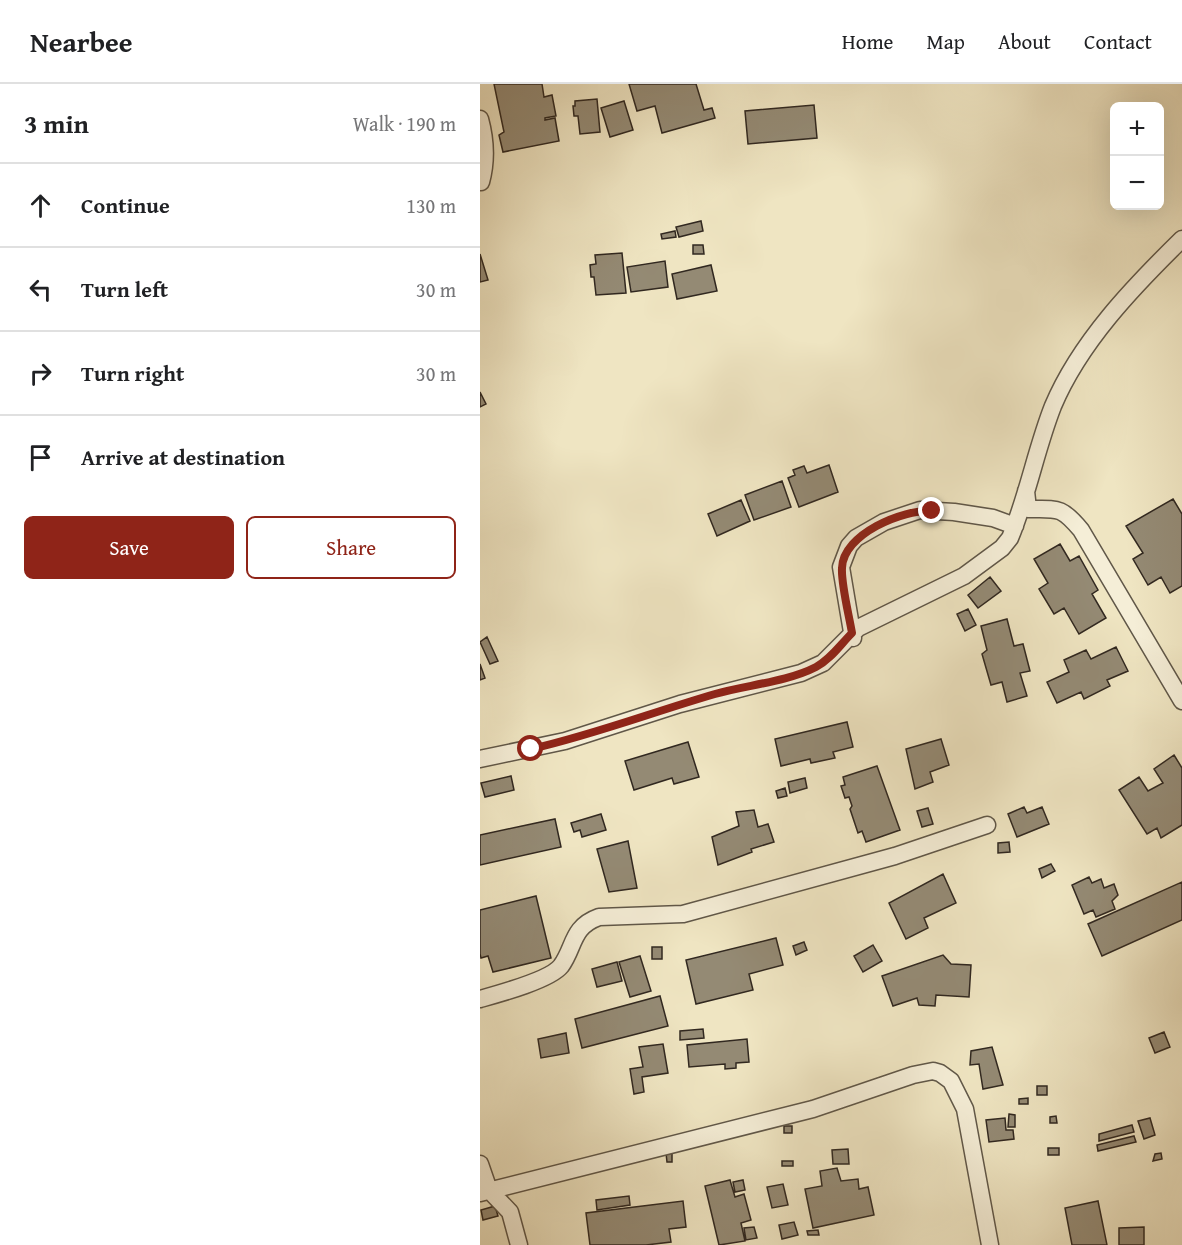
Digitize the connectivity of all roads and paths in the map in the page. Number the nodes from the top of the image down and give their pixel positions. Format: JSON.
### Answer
{"nodes":[{"id":1,"x":480,"y":119,"type":"edge"},
{"id":2,"x":481,"y":182,"type":"edge"},
{"id":3,"x":1182,"y":239,"type":"edge"},
{"id":4,"x":1026,"y":490,"type":"junction"},
{"id":5,"x":1015,"y":526,"type":"junction"},
{"id":6,"x":852,"y":635,"type":"junction"},
{"id":7,"x":1182,"y":701,"type":"edge"},
{"id":8,"x":480,"y":759,"type":"edge"},
{"id":9,"x":987,"y":825,"type":"dead end"},
{"id":10,"x":480,"y":999,"type":"edge"},
{"id":11,"x":480,"y":1164,"type":"edge"},
{"id":12,"x":485,"y":1192,"type":"edge"},
{"id":13,"x":519,"y":1245,"type":"edge"},
{"id":14,"x":990,"y":1245,"type":"edge"}],
"edges":[{"from":1,"to":2,"type":"street"},
{"from":3,"to":4,"type":"street"},
{"from":4,"to":5,"type":"street"},
{"from":4,"to":7,"type":"street"},
{"from":5,"to":6,"type":"street"},
{"from":5,"to":6,"type":"street"},
{"from":6,"to":8,"type":"street"},
{"from":9,"to":10,"type":"street"},
{"from":11,"to":12,"type":"street"},
{"from":12,"to":13,"type":"street"},
{"from":12,"to":14,"type":"street"}]}
